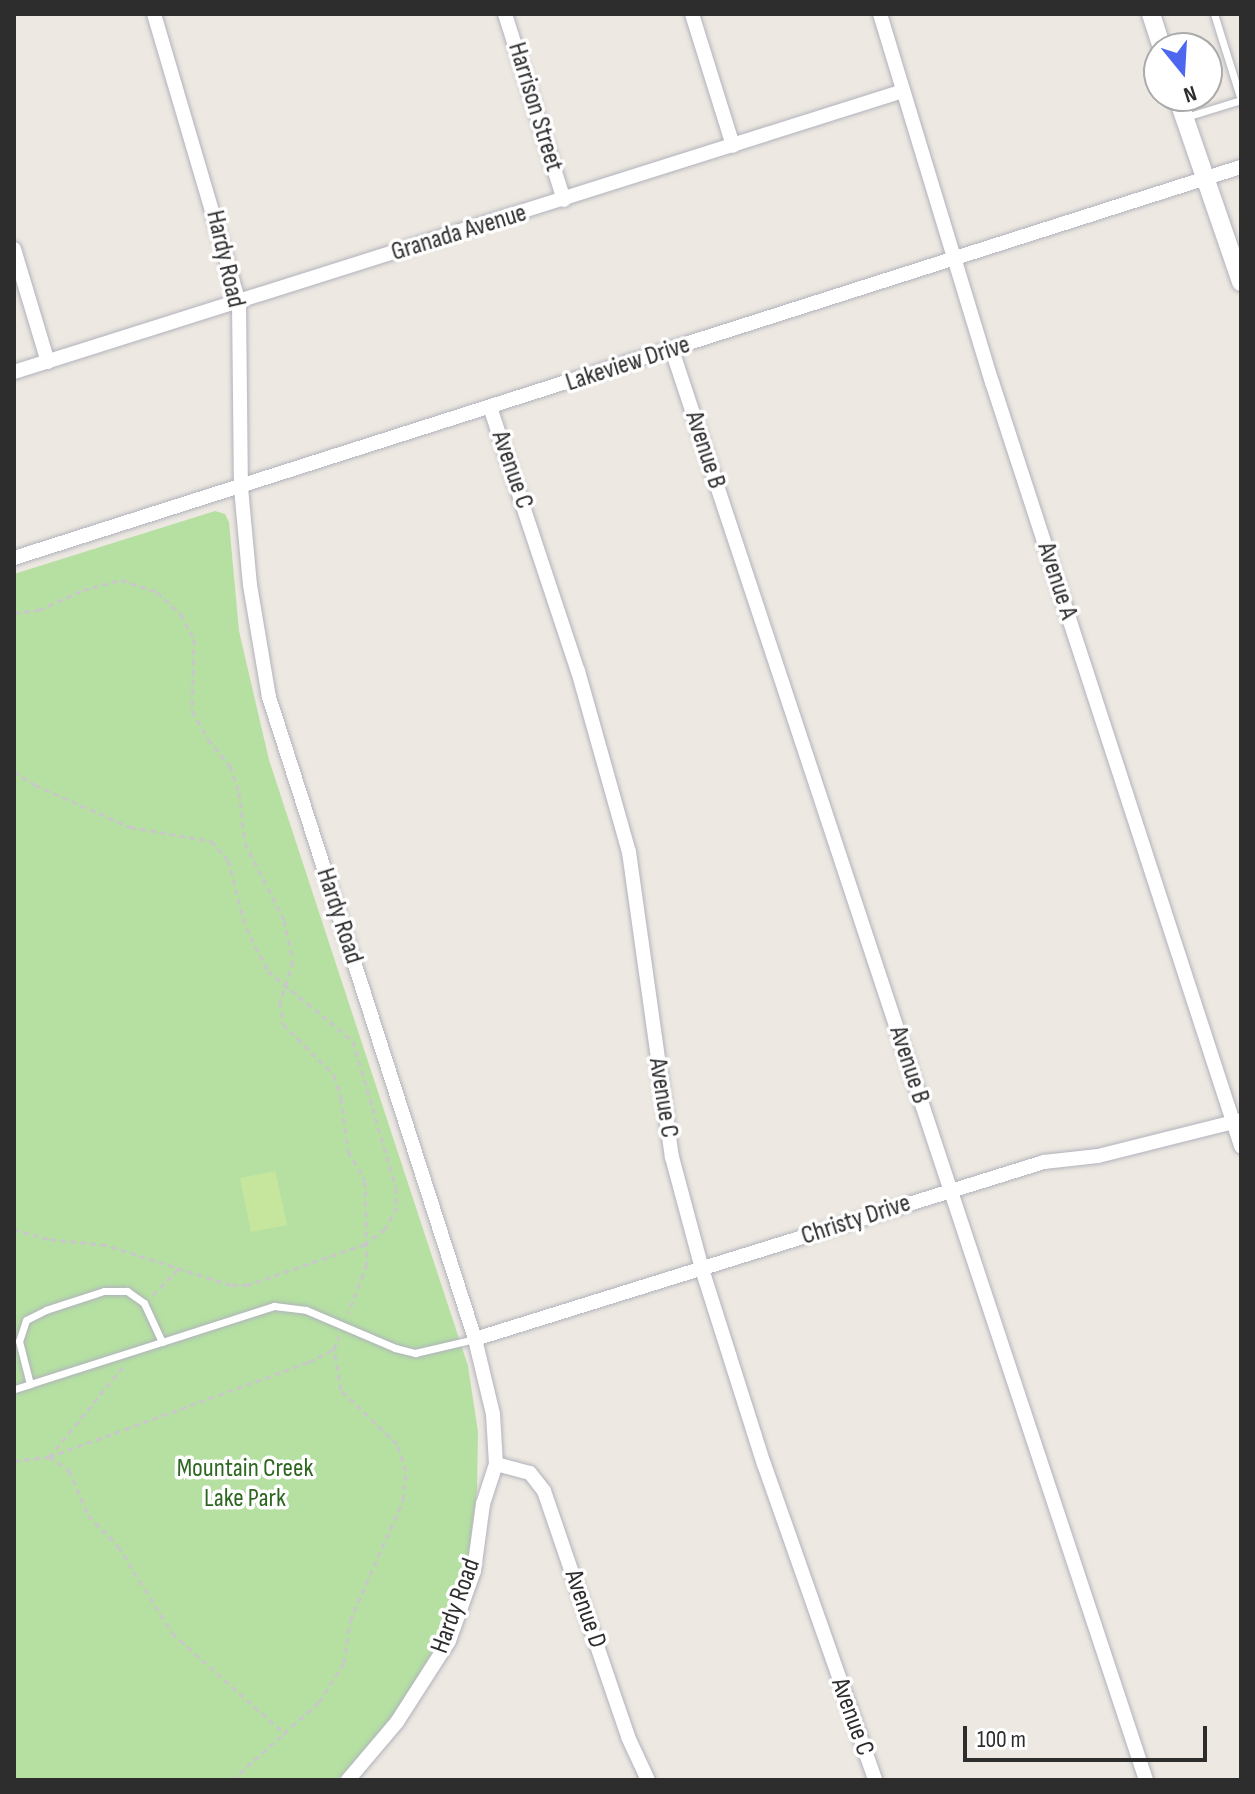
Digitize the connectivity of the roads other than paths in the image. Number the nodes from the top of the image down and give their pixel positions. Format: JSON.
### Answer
{"nodes":[{"id":1,"x":154,"y":14,"type":"edge"},
{"id":2,"x":505,"y":14,"type":"edge"},
{"id":3,"x":692,"y":14,"type":"edge"},
{"id":4,"x":880,"y":14,"type":"edge"},
{"id":5,"x":1214,"y":14,"type":"edge"},
{"id":6,"x":903,"y":91,"type":"junction"},
{"id":7,"x":1182,"y":112,"type":"edge"},
{"id":8,"x":1184,"y":118,"type":"junction"},
{"id":9,"x":733,"y":146,"type":"junction"},
{"id":10,"x":1241,"y":167,"type":"edge"},
{"id":11,"x":1203,"y":179,"type":"junction"},
{"id":12,"x":564,"y":200,"type":"junction"},
{"id":13,"x":14,"y":249,"type":"edge"},
{"id":14,"x":953,"y":260,"type":"junction"},
{"id":15,"x":1241,"y":282,"type":"edge"},
{"id":16,"x":239,"y":302,"type":"junction"},
{"id":17,"x":672,"y":350,"type":"junction"},
{"id":18,"x":48,"y":362,"type":"junction"},
{"id":19,"x":14,"y":372,"type":"edge"},
{"id":20,"x":490,"y":407,"type":"junction"},
{"id":21,"x":241,"y":488,"type":"junction"},
{"id":22,"x":14,"y":558,"type":"edge"},
{"id":23,"x":1237,"y":1121,"type":"edge"},
{"id":24,"x":1241,"y":1146,"type":"edge"},
{"id":25,"x":950,"y":1190,"type":"junction"},
{"id":26,"x":702,"y":1269,"type":"junction"},
{"id":27,"x":475,"y":1339,"type":"junction"},
{"id":28,"x":162,"y":1342,"type":"junction"},
{"id":29,"x":30,"y":1384,"type":"junction"},
{"id":30,"x":15,"y":1389,"type":"edge"},
{"id":31,"x":496,"y":1464,"type":"junction"},
{"id":32,"x":348,"y":1780,"type":"edge"},
{"id":33,"x":648,"y":1780,"type":"edge"},
{"id":34,"x":875,"y":1780,"type":"edge"},
{"id":35,"x":1146,"y":1780,"type":"edge"}],
"edges":[{"from":1,"to":16,"type":"street","name":"Hardy Road"},
{"from":2,"to":12,"type":"street","name":"Harrison Street"},
{"from":3,"to":9,"type":"street"},
{"from":4,"to":6,"type":"street","name":"Avenue A"},
{"from":5,"to":8,"type":"lane"},
{"from":6,"to":9,"type":"street","name":"Granada Avenue"},
{"from":6,"to":14,"type":"street","name":"Avenue A"},
{"from":7,"to":8,"type":"street"},
{"from":8,"to":11,"type":"street"},
{"from":9,"to":12,"type":"street","name":"Granada Avenue"},
{"from":10,"to":11,"type":"street","name":"Lakeview Drive"},
{"from":11,"to":14,"type":"street","name":"Lakeview Drive"},
{"from":11,"to":15,"type":"street"},
{"from":12,"to":16,"type":"street","name":"Granada Avenue"},
{"from":13,"to":18,"type":"street"},
{"from":14,"to":17,"type":"street","name":"Lakeview Drive"},
{"from":14,"to":23,"type":"street","name":"Avenue A"},
{"from":16,"to":18,"type":"street","name":"Granada Avenue"},
{"from":16,"to":21,"type":"street","name":"Hardy Road"},
{"from":17,"to":20,"type":"street","name":"Lakeview Drive"},
{"from":17,"to":25,"type":"street","name":"Avenue B"},
{"from":18,"to":19,"type":"street","name":"Granada Avenue"},
{"from":20,"to":21,"type":"street","name":"Lakeview Drive"},
{"from":20,"to":26,"type":"street","name":"Avenue C"},
{"from":21,"to":22,"type":"street","name":"Lakeview Drive"},
{"from":21,"to":27,"type":"street","name":"Hardy Road"},
{"from":23,"to":24,"type":"street","name":"Avenue A"},
{"from":23,"to":25,"type":"street","name":"Christy Drive"},
{"from":25,"to":26,"type":"street","name":"Christy Drive"},
{"from":25,"to":35,"type":"street","name":"Avenue B"},
{"from":26,"to":27,"type":"street","name":"Christy Drive"},
{"from":26,"to":34,"type":"street","name":"Avenue C"},
{"from":27,"to":28,"type":"lane"},
{"from":27,"to":31,"type":"street","name":"Hardy Road"},
{"from":28,"to":29,"type":"lane"},
{"from":28,"to":29,"type":"lane"},
{"from":29,"to":30,"type":"lane"},
{"from":31,"to":32,"type":"street","name":"Hardy Road"},
{"from":31,"to":33,"type":"street","name":"Avenue D"}]}
